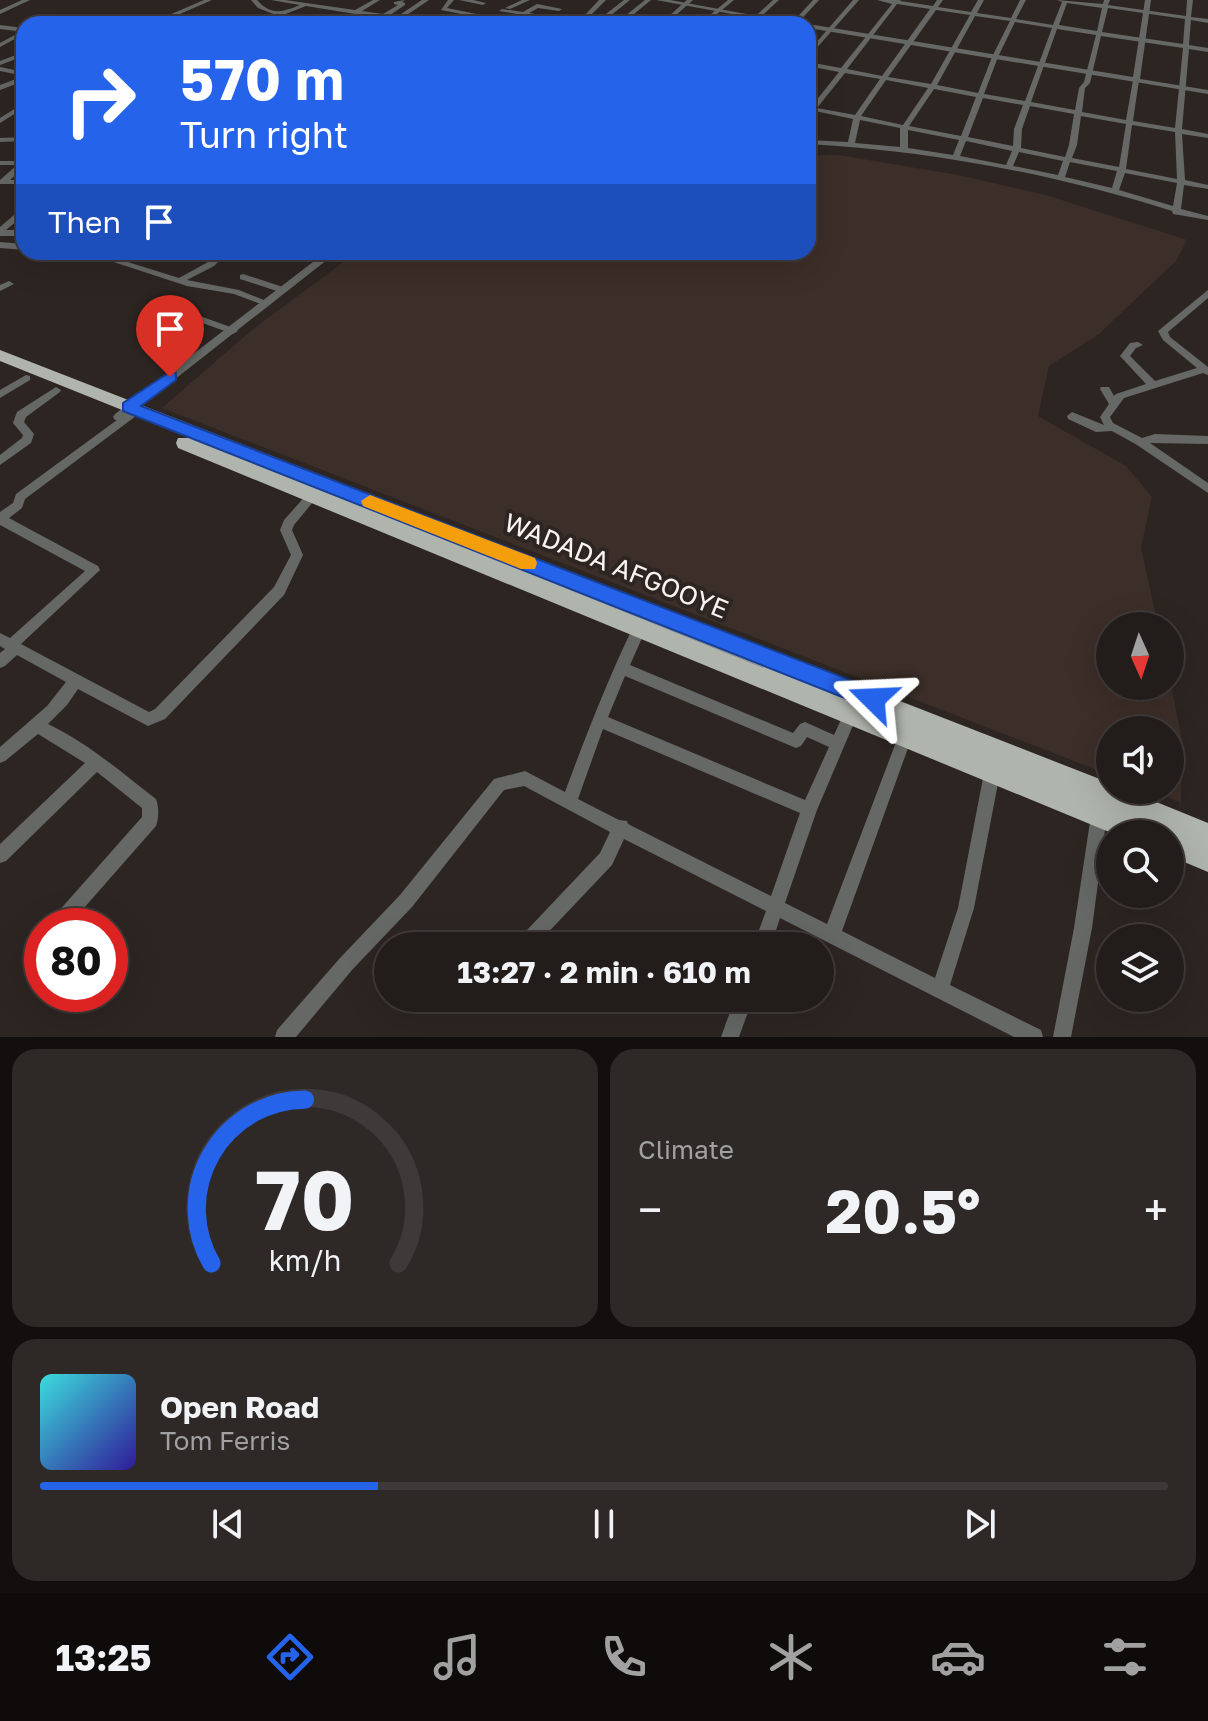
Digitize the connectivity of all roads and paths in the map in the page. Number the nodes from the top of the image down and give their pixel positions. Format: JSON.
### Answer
{"nodes":[{"id":1,"x":27,"y":0,"type":"edge"},
{"id":2,"x":209,"y":0,"type":"edge"},
{"id":3,"x":254,"y":0,"type":"edge"},
{"id":4,"x":274,"y":0,"type":"edge"},
{"id":5,"x":351,"y":0,"type":"edge"},
{"id":6,"x":377,"y":0,"type":"edge"},
{"id":7,"x":402,"y":0,"type":"edge"},
{"id":8,"x":426,"y":0,"type":"edge"},
{"id":9,"x":451,"y":0,"type":"edge"},
{"id":10,"x":462,"y":0,"type":"edge"},
{"id":11,"x":527,"y":0,"type":"edge"},
{"id":12,"x":600,"y":0,"type":"edge"},
{"id":13,"x":627,"y":0,"type":"edge"},
{"id":14,"x":648,"y":0,"type":"edge"},
{"id":15,"x":659,"y":0,"type":"edge"},
{"id":16,"x":731,"y":0,"type":"edge"},
{"id":17,"x":776,"y":0,"type":"edge"},
{"id":18,"x":816,"y":0,"type":"edge"},
{"id":19,"x":856,"y":0,"type":"edge"},
{"id":20,"x":880,"y":0,"type":"edge"},
{"id":21,"x":940,"y":0,"type":"edge"},
{"id":22,"x":981,"y":0,"type":"edge"},
{"id":23,"x":1023,"y":0,"type":"edge"},
{"id":24,"x":1056,"y":0,"type":"edge"},
{"id":25,"x":1148,"y":0,"type":"edge"},
{"id":26,"x":1190,"y":0,"type":"edge"},
{"id":27,"x":293,"y":1,"type":"edge"},
{"id":28,"x":897,"y":1,"type":"edge"},
{"id":29,"x":1065,"y":1,"type":"edge"},
{"id":30,"x":687,"y":2,"type":"edge"},
{"id":31,"x":483,"y":3,"type":"dead end"},
{"id":32,"x":1106,"y":4,"type":"edge"},
{"id":33,"x":307,"y":5,"type":"junction"},
{"id":34,"x":331,"y":8,"type":"junction"},
{"id":35,"x":935,"y":8,"type":"junction"},
{"id":36,"x":717,"y":11,"type":"junction"},
{"id":37,"x":0,"y":12,"type":"edge"},
{"id":38,"x":1144,"y":12,"type":"junction"},
{"id":39,"x":525,"y":14,"type":"junction"},
{"id":40,"x":972,"y":14,"type":"junction"},
{"id":41,"x":170,"y":16,"type":"edge"},
{"id":42,"x":278,"y":16,"type":"joint"},
{"id":43,"x":354,"y":16,"type":"joint"},
{"id":44,"x":385,"y":16,"type":"edge"},
{"id":45,"x":403,"y":16,"type":"edge"},
{"id":46,"x":481,"y":16,"type":"edge"},
{"id":47,"x":522,"y":16,"type":"edge"},
{"id":48,"x":531,"y":16,"type":"edge"},
{"id":49,"x":552,"y":16,"type":"edge"},
{"id":50,"x":587,"y":16,"type":"edge"},
{"id":51,"x":606,"y":16,"type":"edge"},
{"id":52,"x":628,"y":16,"type":"edge"},
{"id":53,"x":672,"y":16,"type":"edge"},
{"id":54,"x":711,"y":16,"type":"edge"},
{"id":55,"x":746,"y":16,"type":"edge"},
{"id":56,"x":759,"y":16,"type":"edge"},
{"id":57,"x":802,"y":16,"type":"edge"},
{"id":58,"x":1187,"y":18,"type":"junction"},
{"id":59,"x":1015,"y":20,"type":"junction"},
{"id":60,"x":1208,"y":21,"type":"edge"},
{"id":61,"x":1057,"y":26,"type":"junction"},
{"id":62,"x":816,"y":27,"type":"edge"},
{"id":63,"x":831,"y":30,"type":"junction"},
{"id":64,"x":1097,"y":33,"type":"junction"},
{"id":65,"x":16,"y":36,"type":"edge"},
{"id":66,"x":869,"y":36,"type":"junction"},
{"id":67,"x":1141,"y":39,"type":"junction"},
{"id":68,"x":9,"y":41,"type":"junction"},
{"id":69,"x":16,"y":42,"type":"edge"},
{"id":70,"x":910,"y":43,"type":"junction"},
{"id":71,"x":0,"y":45,"type":"edge"},
{"id":72,"x":1185,"y":46,"type":"junction"},
{"id":73,"x":816,"y":47,"type":"edge"},
{"id":74,"x":955,"y":50,"type":"junction"},
{"id":75,"x":1208,"y":50,"type":"edge"},
{"id":76,"x":995,"y":57,"type":"junction"},
{"id":77,"x":1042,"y":64,"type":"junction"},
{"id":78,"x":816,"y":65,"type":"edge"},
{"id":79,"x":843,"y":70,"type":"junction"},
{"id":80,"x":1089,"y":72,"type":"junction"},
{"id":81,"x":884,"y":78,"type":"junction"},
{"id":82,"x":1136,"y":80,"type":"junction"},
{"id":83,"x":933,"y":86,"type":"junction"},
{"id":84,"x":1181,"y":88,"type":"junction"},
{"id":85,"x":1208,"y":92,"type":"edge"},
{"id":86,"x":980,"y":95,"type":"junction"},
{"id":87,"x":816,"y":103,"type":"edge"},
{"id":88,"x":1029,"y":104,"type":"junction"},
{"id":89,"x":16,"y":107,"type":"edge"},
{"id":90,"x":816,"y":111,"type":"edge"},
{"id":91,"x":1079,"y":114,"type":"junction"},
{"id":92,"x":857,"y":118,"type":"junction"},
{"id":93,"x":0,"y":121,"type":"edge"},
{"id":94,"x":1130,"y":123,"type":"junction"},
{"id":95,"x":904,"y":128,"type":"junction"},
{"id":96,"x":1178,"y":131,"type":"junction"},
{"id":97,"x":1208,"y":136,"type":"edge"},
{"id":98,"x":963,"y":137,"type":"junction"},
{"id":99,"x":816,"y":142,"type":"edge"},
{"id":100,"x":851,"y":144,"type":"junction"},
{"id":101,"x":1017,"y":148,"type":"junction"},
{"id":102,"x":904,"y":150,"type":"junction"},
{"id":103,"x":956,"y":158,"type":"junction"},
{"id":104,"x":1068,"y":158,"type":"junction"},
{"id":105,"x":1009,"y":167,"type":"junction"},
{"id":106,"x":1122,"y":169,"type":"junction"},
{"id":107,"x":1060,"y":179,"type":"junction"},
{"id":108,"x":1181,"y":181,"type":"junction"},
{"id":109,"x":1208,"y":187,"type":"edge"},
{"id":110,"x":1115,"y":191,"type":"junction"},
{"id":111,"x":1176,"y":212,"type":"junction"},
{"id":112,"x":16,"y":218,"type":"edge"},
{"id":113,"x":1208,"y":218,"type":"edge"},
{"id":114,"x":0,"y":232,"type":"edge"},
{"id":115,"x":115,"y":260,"type":"edge"},
{"id":116,"x":215,"y":260,"type":"edge"},
{"id":117,"x":322,"y":260,"type":"edge"},
{"id":118,"x":243,"y":277,"type":"dead end"},
{"id":119,"x":183,"y":279,"type":"junction"},
{"id":120,"x":283,"y":290,"type":"junction"},
{"id":121,"x":1208,"y":293,"type":"edge"},
{"id":122,"x":266,"y":303,"type":"junction"},
{"id":123,"x":197,"y":318,"type":"dead end"},
{"id":124,"x":233,"y":331,"type":"junction"},
{"id":125,"x":1138,"y":345,"type":"dead end"},
{"id":126,"x":0,"y":355,"type":"edge"},
{"id":127,"x":0,"y":367,"type":"edge"},
{"id":128,"x":1205,"y":371,"type":"edge"},
{"id":129,"x":26,"y":378,"type":"junction"},
{"id":130,"x":1152,"y":384,"type":"junction"},
{"id":131,"x":1105,"y":389,"type":"dead end"},
{"id":132,"x":56,"y":390,"type":"junction"},
{"id":133,"x":0,"y":395,"type":"edge"},
{"id":134,"x":1113,"y":403,"type":"junction"},
{"id":135,"x":128,"y":413,"type":"junction"},
{"id":136,"x":1072,"y":416,"type":"dead end"},
{"id":137,"x":1115,"y":427,"type":"junction"},
{"id":138,"x":1208,"y":440,"type":"edge"},
{"id":139,"x":1141,"y":442,"type":"junction"},
{"id":140,"x":0,"y":461,"type":"edge"},
{"id":141,"x":1208,"y":489,"type":"edge"},
{"id":142,"x":312,"y":496,"type":"junction"},
{"id":143,"x":0,"y":501,"type":"edge"},
{"id":144,"x":18,"y":505,"type":"junction"},
{"id":145,"x":0,"y":519,"type":"edge"},
{"id":146,"x":639,"y":629,"type":"junction"},
{"id":147,"x":9,"y":644,"type":"edge"},
{"id":148,"x":0,"y":662,"type":"edge"},
{"id":149,"x":621,"y":668,"type":"junction"},
{"id":150,"x":75,"y":680,"type":"junction"},
{"id":151,"x":850,"y":716,"type":"junction"},
{"id":152,"x":599,"y":720,"type":"junction"},
{"id":153,"x":35,"y":725,"type":"junction"},
{"id":154,"x":905,"y":737,"type":"junction"},
{"id":155,"x":837,"y":744,"type":"junction"},
{"id":156,"x":0,"y":756,"type":"edge"},
{"id":157,"x":95,"y":763,"type":"junction"},
{"id":158,"x":992,"y":773,"type":"junction"},
{"id":159,"x":569,"y":803,"type":"junction"},
{"id":160,"x":809,"y":809,"type":"junction"},
{"id":161,"x":1099,"y":815,"type":"junction"},
{"id":162,"x":1111,"y":820,"type":"edge"},
{"id":163,"x":621,"y":827,"type":"junction"},
{"id":164,"x":1208,"y":836,"type":"edge"},
{"id":165,"x":1184,"y":849,"type":"edge"},
{"id":166,"x":0,"y":855,"type":"edge"},
{"id":167,"x":1208,"y":858,"type":"edge"},
{"id":168,"x":73,"y":908,"type":"edge"},
{"id":169,"x":776,"y":909,"type":"junction"},
{"id":170,"x":537,"y":932,"type":"edge"},
{"id":171,"x":767,"y":932,"type":"edge"},
{"id":172,"x":826,"y":932,"type":"edge"},
{"id":173,"x":833,"y":932,"type":"edge"},
{"id":174,"x":834,"y":936,"type":"edge"},
{"id":175,"x":940,"y":990,"type":"junction"},
{"id":176,"x":739,"y":1012,"type":"edge"},
{"id":177,"x":284,"y":1037,"type":"edge"},
{"id":178,"x":730,"y":1037,"type":"edge"},
{"id":179,"x":1034,"y":1037,"type":"edge"},
{"id":180,"x":1062,"y":1037,"type":"edge"}],
"edges":[{"from":1,"to":37,"type":"street"},
{"from":2,"to":41,"type":"street"},
{"from":3,"to":42,"type":"street"},
{"from":4,"to":27,"type":"street"},
{"from":5,"to":34,"type":"street"},
{"from":6,"to":43,"type":"street"},
{"from":7,"to":44,"type":"street"},
{"from":8,"to":45,"type":"street"},
{"from":9,"to":46,"type":"street"},
{"from":10,"to":31,"type":"street"},
{"from":11,"to":39,"type":"street"},
{"from":12,"to":50,"type":"street"},
{"from":13,"to":51,"type":"street"},
{"from":14,"to":52,"type":"street"},
{"from":15,"to":30,"type":"street"},
{"from":16,"to":36,"type":"street"},
{"from":17,"to":56,"type":"street"},
{"from":18,"to":57,"type":"street"},
{"from":19,"to":63,"type":"street"},
{"from":20,"to":28,"type":"street"},
{"from":21,"to":35,"type":"street"},
{"from":22,"to":40,"type":"street"},
{"from":23,"to":59,"type":"street"},
{"from":24,"to":29,"type":"street"},
{"from":25,"to":38,"type":"street"},
{"from":26,"to":58,"type":"street"},
{"from":27,"to":33,"type":"street"},
{"from":28,"to":35,"type":"street"},
{"from":28,"to":66,"type":"street"},
{"from":29,"to":32,"type":"street"},
{"from":29,"to":61,"type":"street"},
{"from":30,"to":36,"type":"street"},
{"from":30,"to":53,"type":"street"},
{"from":32,"to":38,"type":"street"},
{"from":32,"to":64,"type":"street"},
{"from":33,"to":34,"type":"street"},
{"from":33,"to":42,"type":"street"},
{"from":34,"to":43,"type":"street"},
{"from":35,"to":40,"type":"street"},
{"from":35,"to":70,"type":"street"},
{"from":36,"to":54,"type":"street"},
{"from":36,"to":55,"type":"street"},
{"from":38,"to":58,"type":"street"},
{"from":38,"to":67,"type":"street"},
{"from":39,"to":47,"type":"street"},
{"from":39,"to":48,"type":"street"},
{"from":39,"to":49,"type":"street"},
{"from":40,"to":59,"type":"street"},
{"from":40,"to":74,"type":"street"},
{"from":58,"to":60,"type":"street"},
{"from":58,"to":72,"type":"street"},
{"from":59,"to":61,"type":"street"},
{"from":59,"to":76,"type":"street"},
{"from":61,"to":64,"type":"street"},
{"from":61,"to":77,"type":"street"},
{"from":62,"to":63,"type":"street"},
{"from":63,"to":66,"type":"street"},
{"from":63,"to":73,"type":"street"},
{"from":64,"to":67,"type":"street"},
{"from":64,"to":80,"type":"street"},
{"from":65,"to":68,"type":"street"},
{"from":66,"to":70,"type":"street"},
{"from":66,"to":79,"type":"street"},
{"from":67,"to":72,"type":"street"},
{"from":67,"to":82,"type":"street"},
{"from":68,"to":69,"type":"street"},
{"from":68,"to":71,"type":"street"},
{"from":70,"to":74,"type":"street"},
{"from":70,"to":81,"type":"street"},
{"from":72,"to":75,"type":"street"},
{"from":72,"to":84,"type":"street"},
{"from":74,"to":76,"type":"street"},
{"from":74,"to":83,"type":"street"},
{"from":76,"to":77,"type":"street"},
{"from":76,"to":86,"type":"street"},
{"from":77,"to":80,"type":"street"},
{"from":77,"to":88,"type":"street"},
{"from":78,"to":79,"type":"street"},
{"from":79,"to":81,"type":"street"},
{"from":79,"to":87,"type":"street"},
{"from":80,"to":82,"type":"street"},
{"from":80,"to":91,"type":"street"},
{"from":81,"to":83,"type":"street"},
{"from":81,"to":92,"type":"street"},
{"from":82,"to":84,"type":"street"},
{"from":82,"to":94,"type":"street"},
{"from":83,"to":86,"type":"street"},
{"from":83,"to":95,"type":"street"},
{"from":84,"to":85,"type":"street"},
{"from":84,"to":96,"type":"street"},
{"from":86,"to":88,"type":"street"},
{"from":86,"to":98,"type":"street"},
{"from":88,"to":91,"type":"street"},
{"from":88,"to":101,"type":"street"},
{"from":89,"to":93,"type":"street"},
{"from":90,"to":92,"type":"street"},
{"from":91,"to":94,"type":"street"},
{"from":91,"to":104,"type":"street"},
{"from":92,"to":95,"type":"street"},
{"from":92,"to":100,"type":"street"},
{"from":94,"to":96,"type":"street"},
{"from":94,"to":106,"type":"street"},
{"from":95,"to":98,"type":"street"},
{"from":95,"to":102,"type":"street"},
{"from":96,"to":97,"type":"street"},
{"from":96,"to":108,"type":"street"},
{"from":98,"to":101,"type":"street"},
{"from":98,"to":103,"type":"street"},
{"from":99,"to":100,"type":"street"},
{"from":100,"to":102,"type":"street"},
{"from":101,"to":104,"type":"street"},
{"from":101,"to":105,"type":"street"},
{"from":102,"to":103,"type":"street"},
{"from":103,"to":105,"type":"street"},
{"from":104,"to":106,"type":"street"},
{"from":104,"to":107,"type":"street"},
{"from":105,"to":107,"type":"street"},
{"from":106,"to":108,"type":"street"},
{"from":106,"to":110,"type":"street"},
{"from":107,"to":110,"type":"street"},
{"from":108,"to":109,"type":"street"},
{"from":108,"to":111,"type":"street"},
{"from":110,"to":111,"type":"street"},
{"from":111,"to":113,"type":"street"},
{"from":112,"to":114,"type":"street"},
{"from":115,"to":119,"type":"street"},
{"from":116,"to":119,"type":"street"},
{"from":117,"to":120,"type":"street"},
{"from":118,"to":120,"type":"street"},
{"from":119,"to":122,"type":"street"},
{"from":120,"to":122,"type":"street"},
{"from":121,"to":128,"type":"street"},
{"from":122,"to":124,"type":"street"},
{"from":123,"to":124,"type":"street"},
{"from":124,"to":135,"type":"street"},
{"from":125,"to":130,"type":"street"},
{"from":126,"to":135,"type":"highway","name":"WADADA AFGOOYE"},
{"from":127,"to":129,"type":"highway","name":"WADADA AFGOOYE"},
{"from":128,"to":130,"type":"street"},
{"from":129,"to":132,"type":"highway","name":"WADADA AFGOOYE"},
{"from":129,"to":133,"type":"street"},
{"from":130,"to":134,"type":"street"},
{"from":131,"to":134,"type":"street"},
{"from":132,"to":135,"type":"highway","name":"WADADA AFGOOYE"},
{"from":132,"to":140,"type":"street"},
{"from":134,"to":137,"type":"street"},
{"from":135,"to":142,"type":"highway","name":"WADADA AFGOOYE"},
{"from":135,"to":144,"type":"street"},
{"from":135,"to":164,"type":"highway","name":"WADADA AFGOOYE"},
{"from":136,"to":137,"type":"street"},
{"from":137,"to":139,"type":"street"},
{"from":138,"to":139,"type":"street"},
{"from":139,"to":141,"type":"street"},
{"from":142,"to":146,"type":"highway","name":"WADADA AFGOOYE"},
{"from":142,"to":150,"type":"street"},
{"from":143,"to":144,"type":"street"},
{"from":144,"to":145,"type":"street"},
{"from":145,"to":147,"type":"street"},
{"from":146,"to":149,"type":"street"},
{"from":146,"to":151,"type":"highway","name":"WADADA AFGOOYE"},
{"from":147,"to":148,"type":"street"},
{"from":147,"to":150,"type":"street"},
{"from":149,"to":152,"type":"street"},
{"from":149,"to":155,"type":"street"},
{"from":150,"to":153,"type":"street"},
{"from":151,"to":154,"type":"highway","name":"WADADA AFGOOYE"},
{"from":151,"to":155,"type":"street"},
{"from":152,"to":159,"type":"street"},
{"from":152,"to":160,"type":"street"},
{"from":153,"to":156,"type":"street"},
{"from":153,"to":157,"type":"street"},
{"from":154,"to":158,"type":"highway","name":"WADADA AFGOOYE"},
{"from":154,"to":173,"type":"street"},
{"from":155,"to":160,"type":"street"},
{"from":157,"to":166,"type":"street"},
{"from":157,"to":168,"type":"street"},
{"from":158,"to":161,"type":"highway","name":"WADADA AFGOOYE"},
{"from":158,"to":175,"type":"street"},
{"from":159,"to":163,"type":"street"},
{"from":159,"to":177,"type":"street"},
{"from":160,"to":169,"type":"street"},
{"from":161,"to":162,"type":"highway","name":"WADADA AFGOOYE"},
{"from":161,"to":180,"type":"street"},
{"from":163,"to":169,"type":"street"},
{"from":163,"to":170,"type":"street"},
{"from":165,"to":167,"type":"highway"},
{"from":169,"to":171,"type":"street"},
{"from":169,"to":172,"type":"street"},
{"from":174,"to":175,"type":"street"},
{"from":175,"to":179,"type":"street"},
{"from":176,"to":178,"type":"street"}]}
